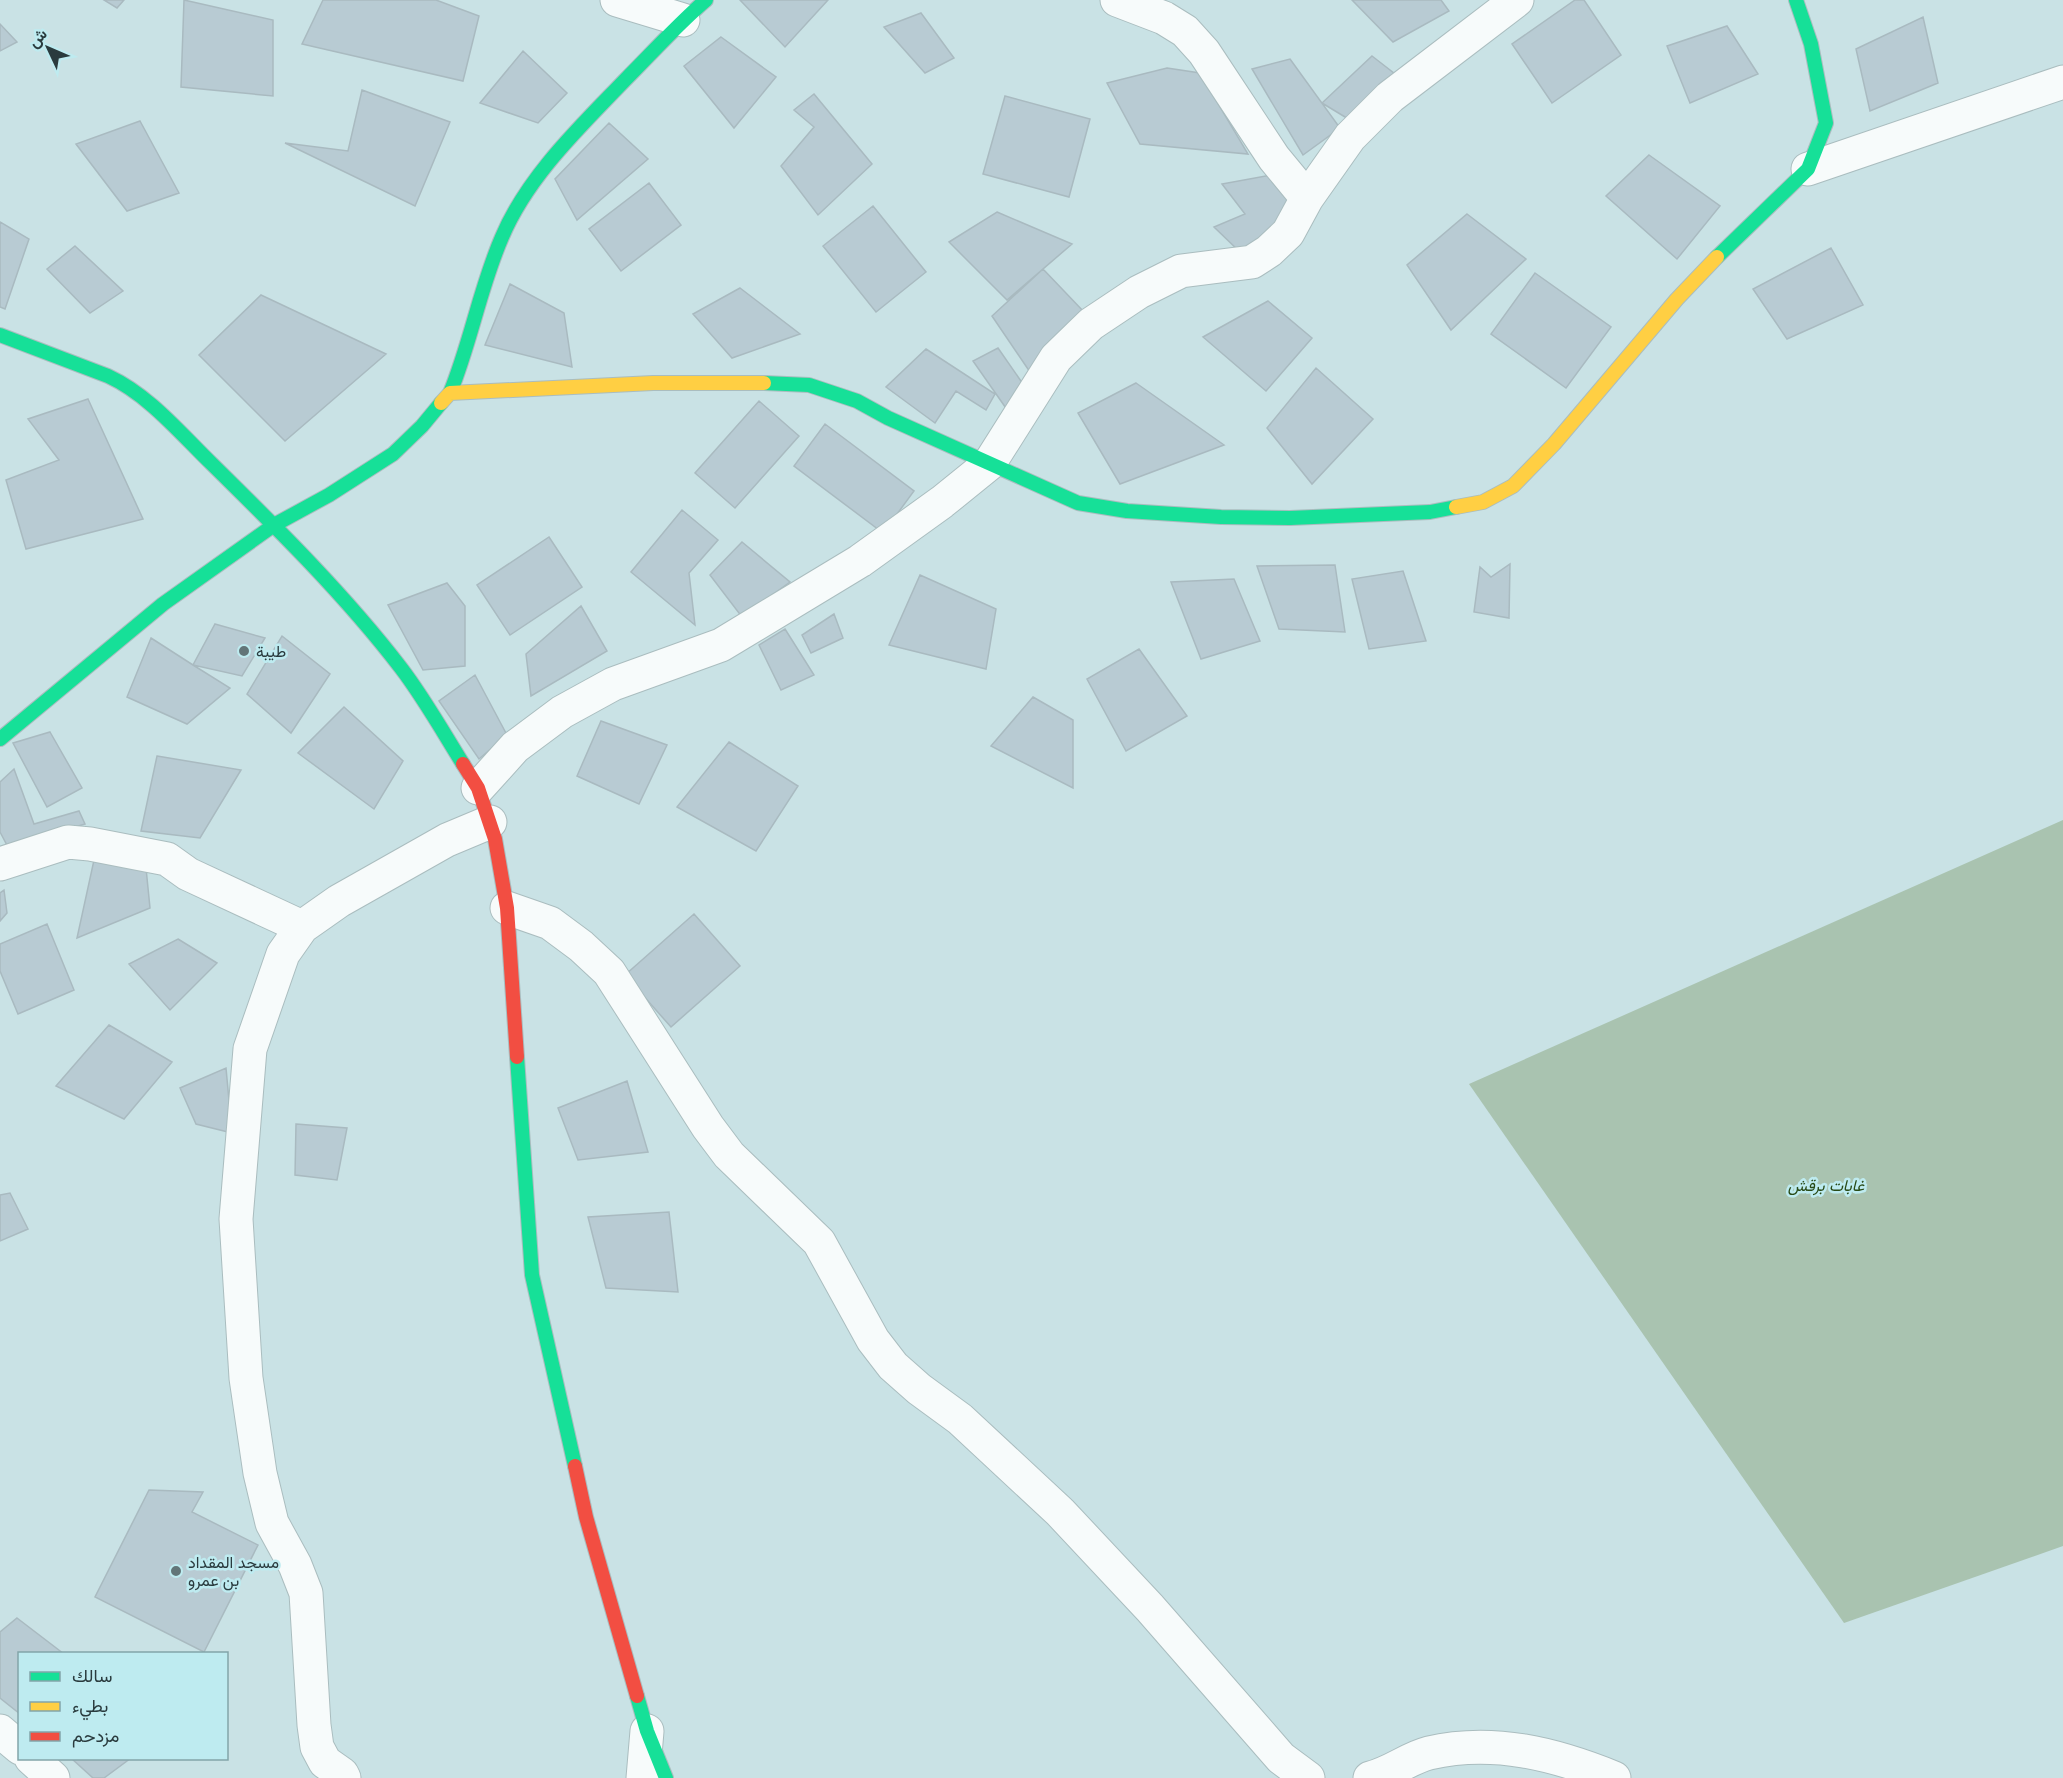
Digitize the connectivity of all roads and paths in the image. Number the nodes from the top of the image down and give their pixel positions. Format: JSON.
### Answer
{"nodes":[{"id":1,"x":617,"y":0,"type":"edge"},
{"id":2,"x":1117,"y":0,"type":"edge"},
{"id":3,"x":1517,"y":0,"type":"edge"},
{"id":4,"x":1796,"y":0,"type":"edge"},
{"id":5,"x":694,"y":10,"type":"edge"},
{"id":6,"x":2063,"y":82,"type":"edge"},
{"id":7,"x":1808,"y":169,"type":"junction"},
{"id":8,"x":1307,"y":198,"type":"junction"},
{"id":9,"x":0,"y":335,"type":"edge"},
{"id":10,"x":450,"y":393,"type":"junction"},
{"id":11,"x":989,"y":464,"type":"junction"},
{"id":12,"x":274,"y":525,"type":"junction"},
{"id":13,"x":3,"y":732,"type":"edge"},
{"id":14,"x":478,"y":788,"type":"junction"},
{"id":15,"x":490,"y":822,"type":"junction"},
{"id":16,"x":0,"y":864,"type":"edge"},
{"id":17,"x":507,"y":908,"type":"junction"},
{"id":18,"x":302,"y":927,"type":"junction"},
{"id":19,"x":0,"y":1731,"type":"edge"},
{"id":20,"x":647,"y":1731,"type":"junction"},
{"id":21,"x":18,"y":1746,"type":"edge"},
{"id":22,"x":33,"y":1760,"type":"edge"},
{"id":23,"x":53,"y":1778,"type":"edge"},
{"id":24,"x":344,"y":1778,"type":"edge"},
{"id":25,"x":642,"y":1778,"type":"edge"},
{"id":26,"x":666,"y":1778,"type":"edge"},
{"id":27,"x":1308,"y":1778,"type":"edge"},
{"id":28,"x":1370,"y":1778,"type":"edge"},
{"id":29,"x":1614,"y":1778,"type":"edge"}],
"edges":[{"from":1,"to":5,"type":"street"},
{"from":2,"to":8,"type":"street"},
{"from":3,"to":8,"type":"street"},
{"from":4,"to":7,"type":"street"},
{"from":5,"to":10,"type":"street"},
{"from":6,"to":7,"type":"street"},
{"from":7,"to":11,"type":"street"},
{"from":8,"to":11,"type":"street"},
{"from":9,"to":12,"type":"street"},
{"from":10,"to":11,"type":"street"},
{"from":10,"to":12,"type":"street"},
{"from":11,"to":14,"type":"street"},
{"from":12,"to":13,"type":"street"},
{"from":12,"to":14,"type":"street"},
{"from":14,"to":15,"type":"street"},
{"from":15,"to":17,"type":"street"},
{"from":15,"to":18,"type":"street"},
{"from":16,"to":18,"type":"street"},
{"from":17,"to":20,"type":"street"},
{"from":17,"to":27,"type":"street"},
{"from":18,"to":24,"type":"street"},
{"from":19,"to":21,"type":"street"},
{"from":20,"to":25,"type":"street"},
{"from":20,"to":26,"type":"street"},
{"from":22,"to":23,"type":"street"},
{"from":28,"to":29,"type":"street"}]}
